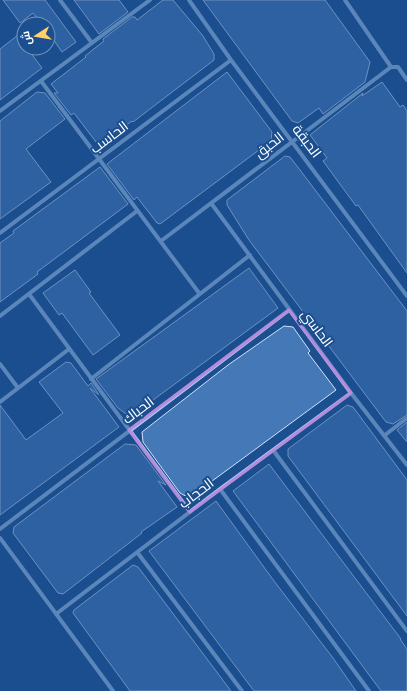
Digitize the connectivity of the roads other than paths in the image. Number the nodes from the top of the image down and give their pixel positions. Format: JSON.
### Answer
{"nodes":[{"id":1,"x":60,"y":0,"type":"edge"},
{"id":2,"x":150,"y":0,"type":"edge"},
{"id":3,"x":189,"y":0,"type":"edge"},
{"id":4,"x":345,"y":0,"type":"edge"},
{"id":5,"x":92,"y":43,"type":"junction"},
{"id":6,"x":232,"y":60,"type":"junction"},
{"id":7,"x":391,"y":67,"type":"junction"},
{"id":8,"x":407,"y":80,"type":"edge"},
{"id":9,"x":40,"y":81,"type":"junction"},
{"id":10,"x":0,"y":111,"type":"edge"},
{"id":11,"x":292,"y":140,"type":"junction"},
{"id":12,"x":99,"y":158,"type":"junction"},
{"id":13,"x":211,"y":203,"type":"junction"},
{"id":14,"x":137,"y":211,"type":"junction"},
{"id":15,"x":0,"y":232,"type":"edge"},
{"id":16,"x":161,"y":241,"type":"junction"},
{"id":17,"x":250,"y":255,"type":"junction"},
{"id":18,"x":199,"y":293,"type":"junction"},
{"id":19,"x":29,"y":294,"type":"junction"},
{"id":20,"x":407,"y":296,"type":"edge"},
{"id":21,"x":289,"y":310,"type":"junction"},
{"id":22,"x":0,"y":316,"type":"edge"},
{"id":23,"x":69,"y":349,"type":"junction"},
{"id":24,"x":0,"y":364,"type":"edge"},
{"id":25,"x":91,"y":379,"type":"junction"},
{"id":26,"x":18,"y":388,"type":"junction"},
{"id":27,"x":351,"y":392,"type":"junction"},
{"id":28,"x":0,"y":402,"type":"edge"},
{"id":29,"x":407,"y":418,"type":"edge"},
{"id":30,"x":129,"y":430,"type":"junction"},
{"id":31,"x":385,"y":435,"type":"junction"},
{"id":32,"x":274,"y":450,"type":"junction"},
{"id":33,"x":407,"y":465,"type":"edge"},
{"id":34,"x":220,"y":489,"type":"junction"},
{"id":35,"x":190,"y":512,"type":"junction"},
{"id":36,"x":0,"y":529,"type":"edge"},
{"id":37,"x":0,"y":538,"type":"edge"},
{"id":38,"x":137,"y":552,"type":"junction"},
{"id":39,"x":56,"y":614,"type":"junction"},
{"id":40,"x":407,"y":631,"type":"edge"},
{"id":41,"x":113,"y":691,"type":"edge"},
{"id":42,"x":242,"y":691,"type":"edge"},
{"id":43,"x":369,"y":691,"type":"edge"}],
"edges":[{"from":1,"to":5,"type":"street"},
{"from":2,"to":5,"type":"street"},
{"from":3,"to":6,"type":"street","name":"الحبقة"},
{"from":4,"to":7,"type":"street"},
{"from":5,"to":9,"type":"street"},
{"from":6,"to":11,"type":"street","name":"الحبقة"},
{"from":6,"to":12,"type":"street","name":"الحاسب"},
{"from":7,"to":8,"type":"street"},
{"from":7,"to":11,"type":"street","name":"الحبق"},
{"from":9,"to":10,"type":"street"},
{"from":9,"to":12,"type":"street"},
{"from":11,"to":13,"type":"street","name":"الحبق"},
{"from":11,"to":20,"type":"street","name":"الحبقة"},
{"from":12,"to":14,"type":"street"},
{"from":12,"to":15,"type":"street","name":"الحاسب"},
{"from":13,"to":16,"type":"street","name":"الحبق"},
{"from":13,"to":17,"type":"street","name":"الحاسي"},
{"from":14,"to":16,"type":"street"},
{"from":14,"to":19,"type":"street"},
{"from":16,"to":18,"type":"street"},
{"from":17,"to":18,"type":"street"},
{"from":17,"to":21,"type":"street","name":"الحاسي"},
{"from":18,"to":25,"type":"street"},
{"from":19,"to":22,"type":"street"},
{"from":19,"to":23,"type":"street"},
{"from":21,"to":27,"type":"street","name":"الحاسي"},
{"from":21,"to":30,"type":"street","name":"الحباك"},
{"from":23,"to":25,"type":"street"},
{"from":23,"to":26,"type":"street"},
{"from":24,"to":26,"type":"street"},
{"from":25,"to":30,"type":"street"},
{"from":26,"to":28,"type":"street"},
{"from":27,"to":31,"type":"street","name":"الحاسي"},
{"from":27,"to":32,"type":"street","name":"الحجاب"},
{"from":29,"to":31,"type":"street"},
{"from":30,"to":35,"type":"street"},
{"from":30,"to":36,"type":"street","name":"الحباك"},
{"from":31,"to":33,"type":"street","name":"الحاسي"},
{"from":32,"to":34,"type":"street","name":"الحجاب"},
{"from":32,"to":40,"type":"street"},
{"from":34,"to":35,"type":"street","name":"الحجاب"},
{"from":34,"to":43,"type":"street"},
{"from":35,"to":38,"type":"street","name":"الحجاب"},
{"from":37,"to":39,"type":"street"},
{"from":38,"to":39,"type":"street","name":"الحجاب"},
{"from":38,"to":42,"type":"street"},
{"from":39,"to":41,"type":"street"}]}
